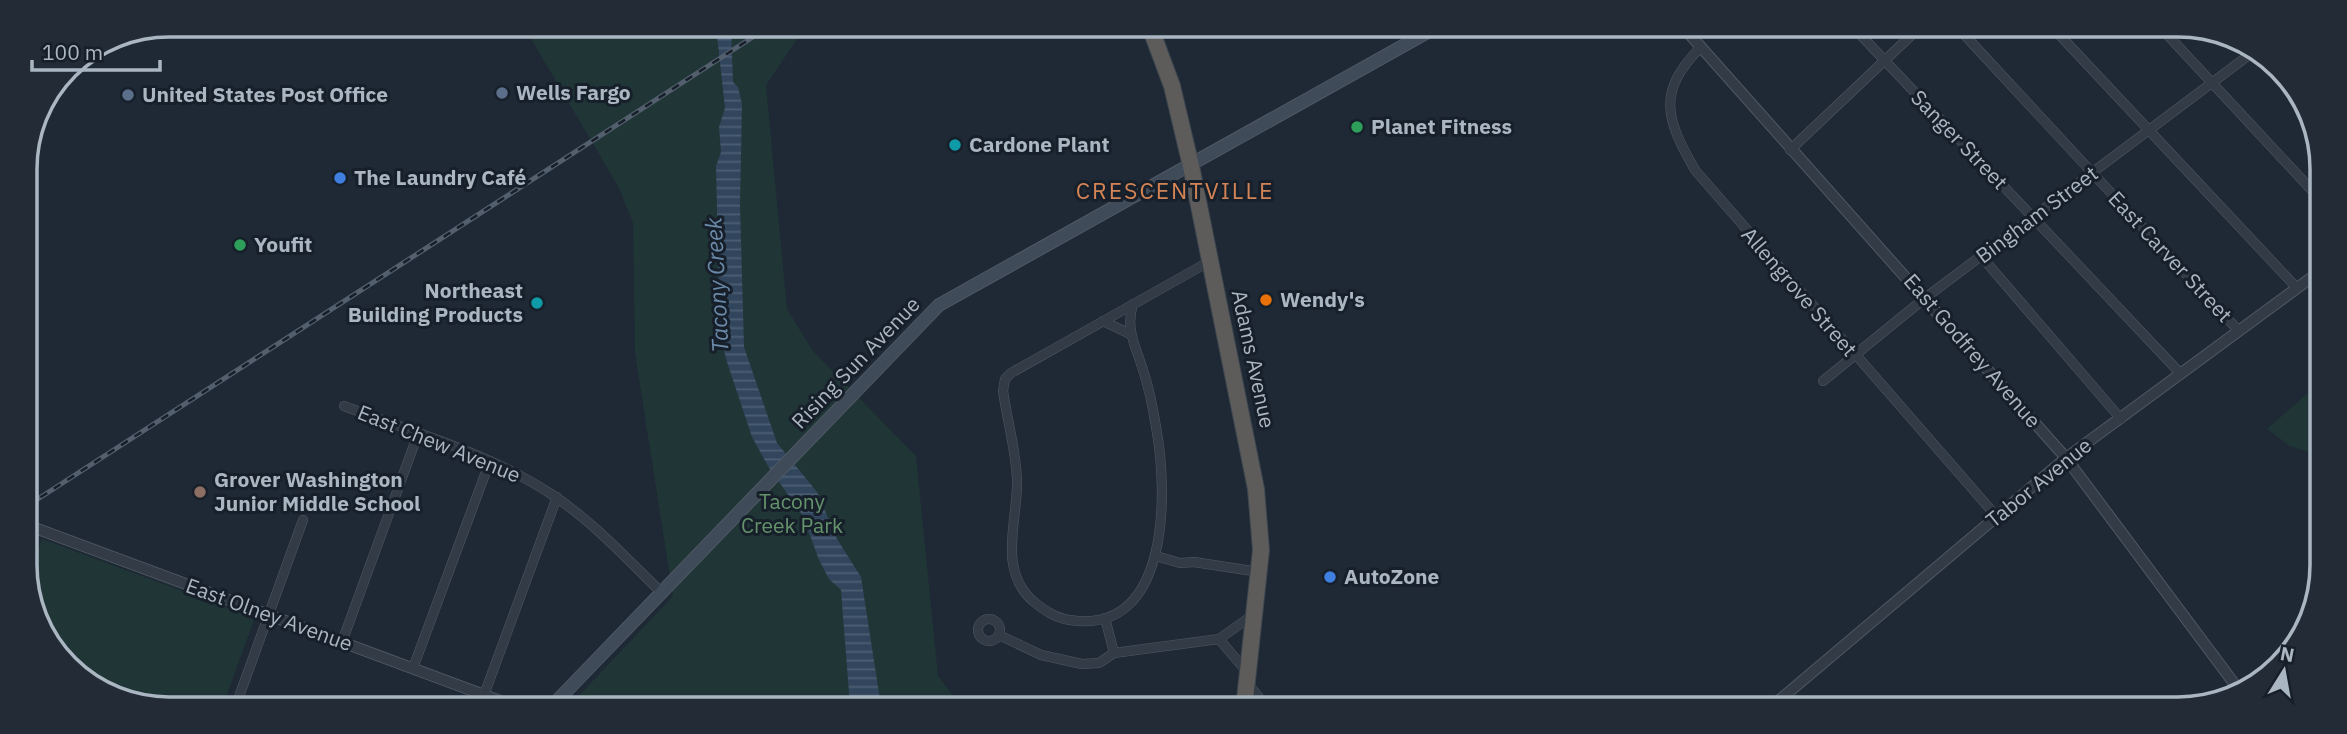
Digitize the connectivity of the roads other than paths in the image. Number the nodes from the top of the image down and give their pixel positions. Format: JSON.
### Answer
{"nodes":[{"id":1,"x":1154,"y":37,"type":"edge"},
{"id":2,"x":1419,"y":37,"type":"edge"},
{"id":3,"x":1692,"y":37,"type":"edge"},
{"id":4,"x":1862,"y":37,"type":"edge"},
{"id":5,"x":1909,"y":37,"type":"edge"},
{"id":6,"x":1966,"y":37,"type":"edge"},
{"id":7,"x":2061,"y":37,"type":"edge"},
{"id":8,"x":2170,"y":37,"type":"edge"},
{"id":9,"x":1701,"y":47,"type":"junction"},
{"id":10,"x":2248,"y":56,"type":"edge"},
{"id":11,"x":1883,"y":60,"type":"junction"},
{"id":12,"x":2213,"y":83,"type":"junction"},
{"id":13,"x":2149,"y":131,"type":"junction"},
{"id":14,"x":1790,"y":150,"type":"junction"},
{"id":15,"x":1191,"y":166,"type":"junction"},
{"id":16,"x":2092,"y":174,"type":"junction"},
{"id":17,"x":2310,"y":189,"type":"edge"},
{"id":18,"x":2034,"y":218,"type":"junction"},
{"id":19,"x":1981,"y":256,"type":"junction"},
{"id":20,"x":1212,"y":260,"type":"junction"},
{"id":21,"x":2310,"y":278,"type":"edge"},
{"id":22,"x":2296,"y":288,"type":"junction"},
{"id":23,"x":1925,"y":298,"type":"junction"},
{"id":24,"x":1133,"y":304,"type":"junction"},
{"id":25,"x":1103,"y":321,"type":"junction"},
{"id":26,"x":2238,"y":330,"type":"junction"},
{"id":27,"x":1130,"y":334,"type":"junction"},
{"id":28,"x":1854,"y":356,"type":"junction"},
{"id":29,"x":2180,"y":373,"type":"junction"},
{"id":30,"x":1824,"y":381,"type":"dead end"},
{"id":31,"x":344,"y":406,"type":"dead end"},
{"id":32,"x":2121,"y":419,"type":"junction"},
{"id":33,"x":418,"y":434,"type":"junction"},
{"id":34,"x":2066,"y":458,"type":"junction"},
{"id":35,"x":490,"y":461,"type":"junction"},
{"id":36,"x":557,"y":497,"type":"junction"},
{"id":37,"x":1997,"y":517,"type":"junction"},
{"id":38,"x":303,"y":520,"type":"dead end"},
{"id":39,"x":37,"y":529,"type":"edge"},
{"id":40,"x":1156,"y":556,"type":"junction"},
{"id":41,"x":1259,"y":572,"type":"junction"},
{"id":42,"x":661,"y":592,"type":"junction"},
{"id":43,"x":1255,"y":613,"type":"junction"},
{"id":44,"x":269,"y":615,"type":"junction"},
{"id":45,"x":1105,"y":618,"type":"junction"},
{"id":46,"x":999,"y":635,"type":"dead end"},
{"id":47,"x":1219,"y":639,"type":"junction"},
{"id":48,"x":342,"y":642,"type":"junction"},
{"id":49,"x":1114,"y":653,"type":"junction"},
{"id":50,"x":413,"y":668,"type":"junction"},
{"id":51,"x":1247,"y":678,"type":"junction"},
{"id":52,"x":2235,"y":684,"type":"edge"},
{"id":53,"x":484,"y":695,"type":"junction"},
{"id":54,"x":239,"y":697,"type":"edge"},
{"id":55,"x":489,"y":697,"type":"edge"},
{"id":56,"x":561,"y":697,"type":"edge"},
{"id":57,"x":1247,"y":697,"type":"edge"},
{"id":58,"x":1261,"y":697,"type":"edge"},
{"id":59,"x":1783,"y":697,"type":"edge"}],
"edges":[{"from":1,"to":15,"type":"highway","name":"Adams Avenue"},
{"from":2,"to":15,"type":"main road","name":"Rising Sun Avenue"},
{"from":3,"to":9,"type":"street","name":"East Godfrey Avenue"},
{"from":4,"to":11,"type":"street","name":"Sanger Street"},
{"from":5,"to":11,"type":"street"},
{"from":6,"to":16,"type":"street","name":"East Carver Street"},
{"from":7,"to":13,"type":"street"},
{"from":8,"to":12,"type":"street"},
{"from":9,"to":14,"type":"street","name":"East Godfrey Avenue"},
{"from":9,"to":28,"type":"street","name":"Allengrove Street"},
{"from":10,"to":12,"type":"street","name":"Bingham Street"},
{"from":11,"to":14,"type":"street"},
{"from":11,"to":18,"type":"street","name":"Sanger Street"},
{"from":12,"to":13,"type":"street","name":"Bingham Street"},
{"from":12,"to":17,"type":"street"},
{"from":13,"to":16,"type":"street","name":"Bingham Street"},
{"from":13,"to":22,"type":"street"},
{"from":14,"to":23,"type":"street","name":"East Godfrey Avenue"},
{"from":15,"to":20,"type":"highway","name":"Adams Avenue"},
{"from":15,"to":42,"type":"main road","name":"Rising Sun Avenue"},
{"from":16,"to":18,"type":"street","name":"Bingham Street"},
{"from":16,"to":26,"type":"street","name":"East Carver Street"},
{"from":18,"to":19,"type":"street","name":"Bingham Street"},
{"from":18,"to":29,"type":"street","name":"Sanger Street"},
{"from":19,"to":23,"type":"street","name":"Bingham Street"},
{"from":19,"to":32,"type":"street"},
{"from":20,"to":24,"type":"street"},
{"from":20,"to":41,"type":"highway","name":"Adams Avenue"},
{"from":21,"to":22,"type":"street","name":"Tabor Avenue"},
{"from":22,"to":26,"type":"street","name":"Tabor Avenue"},
{"from":23,"to":28,"type":"street","name":"Bingham Street"},
{"from":23,"to":34,"type":"street","name":"East Godfrey Avenue"},
{"from":24,"to":25,"type":"street"},
{"from":24,"to":27,"type":"street"},
{"from":25,"to":27,"type":"street"},
{"from":25,"to":45,"type":"street"},
{"from":26,"to":29,"type":"street","name":"Tabor Avenue"},
{"from":27,"to":40,"type":"street"},
{"from":28,"to":30,"type":"street","name":"Bingham Street"},
{"from":28,"to":37,"type":"street","name":"Allengrove Street"},
{"from":29,"to":32,"type":"street","name":"Tabor Avenue"},
{"from":31,"to":33,"type":"street","name":"East Chew Avenue"},
{"from":32,"to":34,"type":"street","name":"Tabor Avenue"},
{"from":33,"to":35,"type":"street","name":"East Chew Avenue"},
{"from":33,"to":48,"type":"street"},
{"from":34,"to":37,"type":"street","name":"Tabor Avenue"},
{"from":34,"to":52,"type":"street","name":"East Godfrey Avenue"},
{"from":35,"to":36,"type":"street","name":"East Chew Avenue"},
{"from":35,"to":50,"type":"street"},
{"from":36,"to":42,"type":"street","name":"East Chew Avenue"},
{"from":36,"to":53,"type":"street"},
{"from":37,"to":59,"type":"street","name":"Tabor Avenue"},
{"from":38,"to":44,"type":"street"},
{"from":39,"to":44,"type":"street","name":"East Olney Avenue"},
{"from":40,"to":41,"type":"street"},
{"from":40,"to":45,"type":"street"},
{"from":41,"to":43,"type":"highway","name":"Adams Avenue"},
{"from":42,"to":56,"type":"main road","name":"Rising Sun Avenue"},
{"from":43,"to":47,"type":"street"},
{"from":43,"to":51,"type":"highway","name":"Adams Avenue"},
{"from":44,"to":48,"type":"street","name":"East Olney Avenue"},
{"from":44,"to":54,"type":"street"},
{"from":45,"to":49,"type":"street"},
{"from":46,"to":49,"type":"street"},
{"from":47,"to":49,"type":"street"},
{"from":47,"to":51,"type":"street"},
{"from":48,"to":50,"type":"street","name":"East Olney Avenue"},
{"from":50,"to":53,"type":"street","name":"East Olney Avenue"},
{"from":51,"to":57,"type":"highway","name":"Adams Avenue"},
{"from":51,"to":58,"type":"street"},
{"from":53,"to":55,"type":"street","name":"East Olney Avenue"}]}
